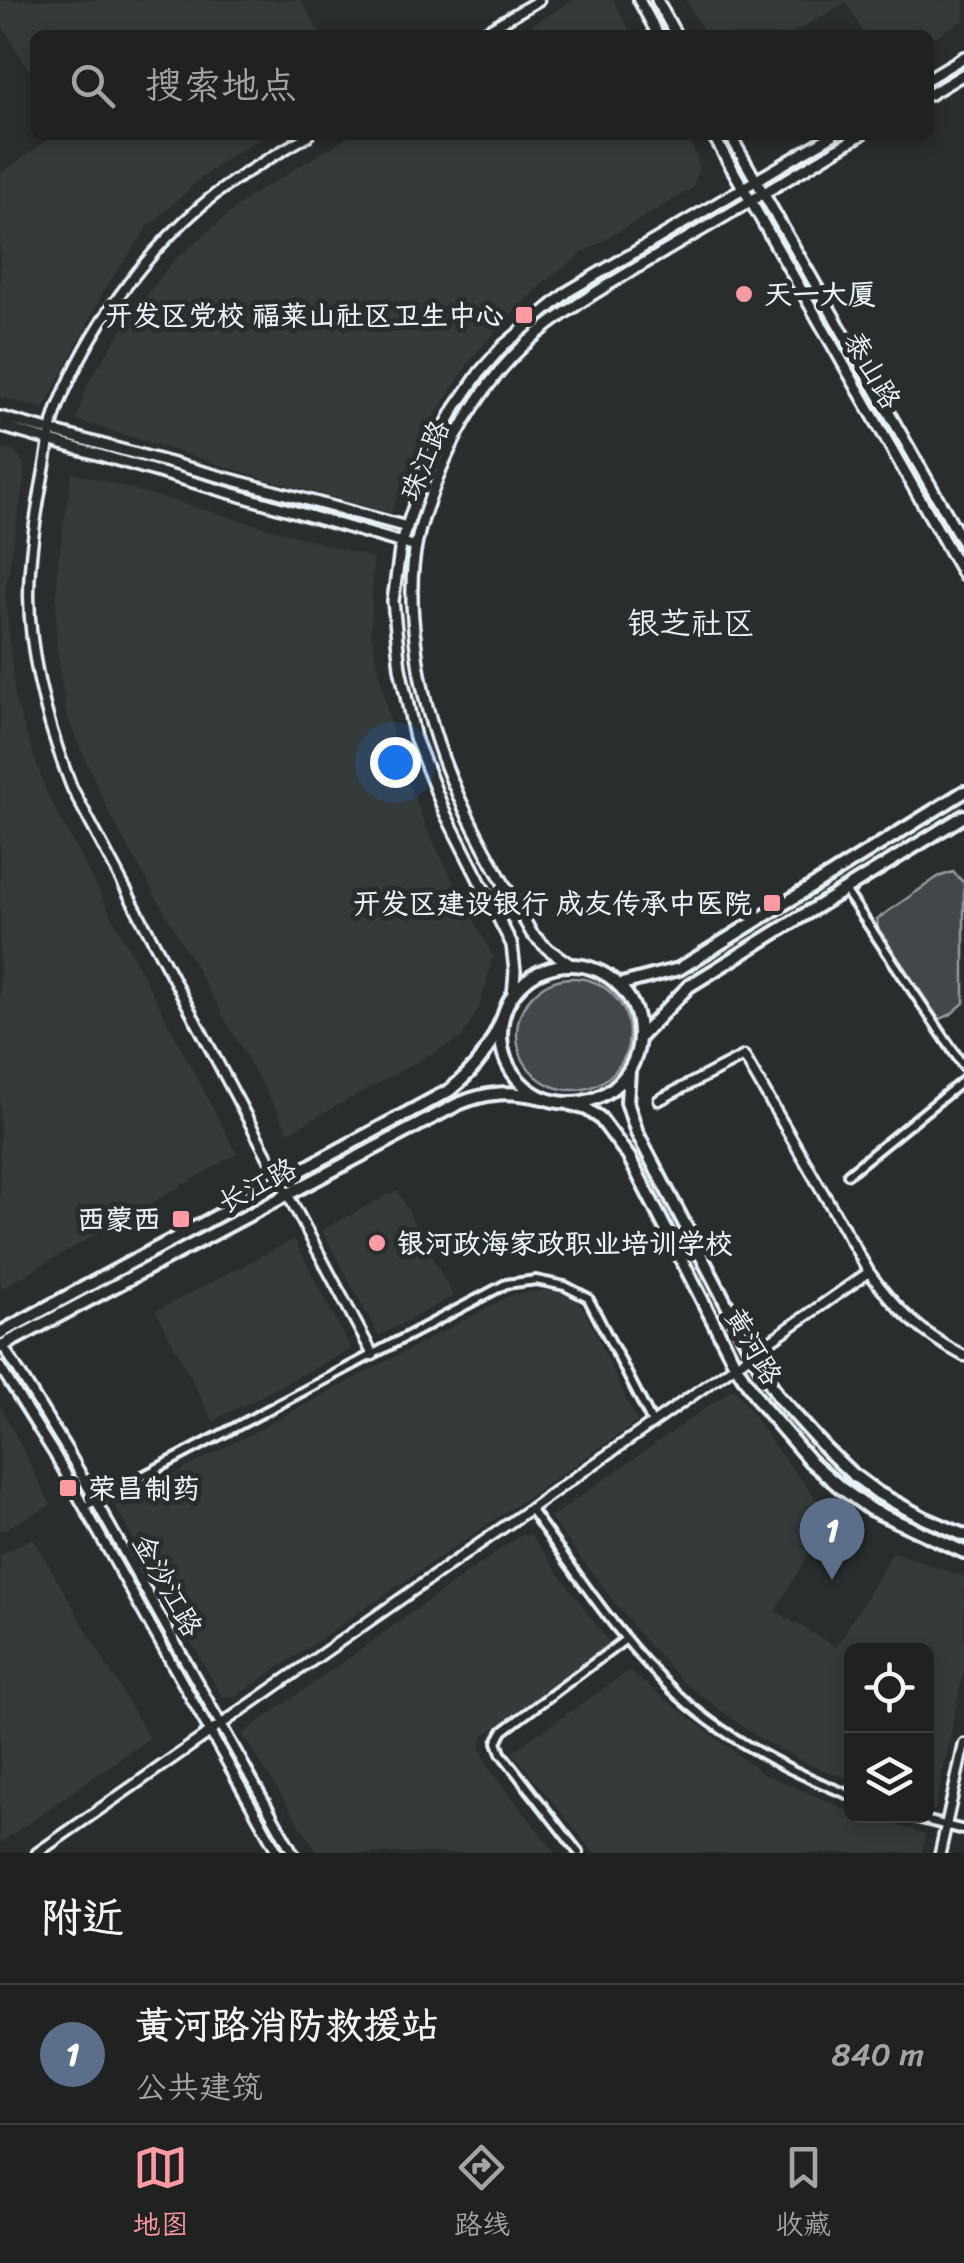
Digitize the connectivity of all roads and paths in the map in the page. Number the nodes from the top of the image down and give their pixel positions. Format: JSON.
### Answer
{"nodes":[{"id":1,"x":540,"y":0,"type":"edge"},
{"id":2,"x":638,"y":0,"type":"edge"},
{"id":3,"x":657,"y":0,"type":"edge"},
{"id":4,"x":488,"y":30,"type":"edge"},
{"id":5,"x":655,"y":30,"type":"edge"},
{"id":6,"x":673,"y":30,"type":"edge"},
{"id":7,"x":964,"y":57,"type":"edge"},
{"id":8,"x":964,"y":74,"type":"edge"},
{"id":9,"x":934,"y":75,"type":"edge"},
{"id":10,"x":934,"y":91,"type":"edge"},
{"id":11,"x":300,"y":140,"type":"edge"},
{"id":12,"x":716,"y":140,"type":"edge"},
{"id":13,"x":733,"y":140,"type":"edge"},
{"id":14,"x":825,"y":140,"type":"edge"},
{"id":15,"x":853,"y":140,"type":"edge"},
{"id":16,"x":756,"y":182,"type":"junction"},
{"id":17,"x":743,"y":189,"type":"junction"},
{"id":18,"x":763,"y":194,"type":"junction"},
{"id":19,"x":750,"y":202,"type":"junction"},
{"id":20,"x":0,"y":417,"type":"edge"},
{"id":21,"x":0,"y":426,"type":"edge"},
{"id":22,"x":51,"y":437,"type":"junction"},
{"id":23,"x":406,"y":527,"type":"junction"},
{"id":24,"x":420,"y":530,"type":"junction"},
{"id":25,"x":401,"y":542,"type":"junction"},
{"id":26,"x":964,"y":544,"type":"edge"},
{"id":27,"x":416,"y":547,"type":"junction"},
{"id":28,"x":964,"y":576,"type":"edge"},
{"id":29,"x":964,"y":792,"type":"edge"},
{"id":30,"x":964,"y":816,"type":"edge"},
{"id":31,"x":845,"y":890,"type":"junction"},
{"id":32,"x":571,"y":965,"type":"junction"},
{"id":33,"x":618,"y":984,"type":"junction"},
{"id":34,"x":512,"y":996,"type":"junction"},
{"id":35,"x":503,"y":1017,"type":"junction"},
{"id":36,"x":639,"y":1038,"type":"junction"},
{"id":37,"x":964,"y":1067,"type":"edge"},
{"id":38,"x":628,"y":1072,"type":"junction"},
{"id":39,"x":964,"y":1080,"type":"edge"},
{"id":40,"x":542,"y":1098,"type":"junction"},
{"id":41,"x":658,"y":1100,"type":"dead end"},
{"id":42,"x":570,"y":1104,"type":"junction"},
{"id":43,"x":848,"y":1174,"type":"dead end"},
{"id":44,"x":282,"y":1179,"type":"junction"},
{"id":45,"x":290,"y":1194,"type":"junction"},
{"id":46,"x":869,"y":1272,"type":"junction"},
{"id":47,"x":0,"y":1332,"type":"edge"},
{"id":48,"x":1,"y":1344,"type":"edge"},
{"id":49,"x":752,"y":1353,"type":"junction"},
{"id":50,"x":374,"y":1355,"type":"junction"},
{"id":51,"x":964,"y":1356,"type":"edge"},
{"id":52,"x":734,"y":1364,"type":"junction"},
{"id":53,"x":0,"y":1366,"type":"edge"},
{"id":54,"x":653,"y":1424,"type":"junction"},
{"id":55,"x":96,"y":1500,"type":"junction"},
{"id":56,"x":84,"y":1506,"type":"junction"},
{"id":57,"x":530,"y":1510,"type":"junction"},
{"id":58,"x":964,"y":1535,"type":"edge"},
{"id":59,"x":964,"y":1552,"type":"edge"},
{"id":60,"x":626,"y":1639,"type":"junction"},
{"id":61,"x":221,"y":1726,"type":"junction"},
{"id":62,"x":210,"y":1734,"type":"junction"},
{"id":63,"x":964,"y":1744,"type":"edge"},
{"id":64,"x":844,"y":1793,"type":"edge"},
{"id":65,"x":934,"y":1823,"type":"edge"},
{"id":66,"x":945,"y":1826,"type":"junction"},
{"id":67,"x":964,"y":1830,"type":"edge"},
{"id":68,"x":37,"y":1853,"type":"edge"},
{"id":69,"x":278,"y":1853,"type":"edge"},
{"id":70,"x":294,"y":1853,"type":"edge"},
{"id":71,"x":579,"y":1853,"type":"edge"},
{"id":72,"x":940,"y":1853,"type":"edge"}],
"edges":[{"from":1,"to":4,"type":"street"},
{"from":2,"to":5,"type":"main road"},
{"from":3,"to":6,"type":"main road"},
{"from":7,"to":9,"type":"main road"},
{"from":8,"to":10,"type":"main road"},
{"from":11,"to":22,"type":"street"},
{"from":12,"to":17,"type":"main road","name":"泰山路"},
{"from":13,"to":16,"type":"main road","name":"泰山路"},
{"from":14,"to":16,"type":"main road"},
{"from":15,"to":18,"type":"main road","name":"珠江路"},
{"from":16,"to":17,"type":"main road"},
{"from":16,"to":18,"type":"main road","name":"泰山路"},
{"from":17,"to":19,"type":"main road","name":"泰山路"},
{"from":17,"to":23,"type":"main road"},
{"from":18,"to":19,"type":"main road","name":"珠江路"},
{"from":18,"to":26,"type":"main road","name":"泰山路"},
{"from":19,"to":24,"type":"main road","name":"珠江路"},
{"from":19,"to":28,"type":"main road","name":"泰山路"},
{"from":20,"to":22,"type":"main road"},
{"from":21,"to":22,"type":"main road"},
{"from":22,"to":23,"type":"main road"},
{"from":22,"to":25,"type":"main road"},
{"from":22,"to":44,"type":"street"},
{"from":23,"to":24,"type":"main road"},
{"from":23,"to":25,"type":"main road"},
{"from":24,"to":27,"type":"main road","name":"珠江路"},
{"from":25,"to":27,"type":"main road"},
{"from":25,"to":34,"type":"main road"},
{"from":27,"to":32,"type":"main road","name":"珠江路"},
{"from":29,"to":33,"type":"main road"},
{"from":30,"to":31,"type":"main road"},
{"from":31,"to":36,"type":"main road"},
{"from":31,"to":37,"type":"street"},
{"from":32,"to":33,"type":"main road"},
{"from":32,"to":34,"type":"main road"},
{"from":33,"to":36,"type":"main road"},
{"from":34,"to":35,"type":"main road"},
{"from":35,"to":40,"type":"main road"},
{"from":35,"to":44,"type":"main road","name":"长江路"},
{"from":36,"to":38,"type":"main road"},
{"from":38,"to":42,"type":"main road"},
{"from":38,"to":49,"type":"main road","name":"黄河路"},
{"from":39,"to":43,"type":"street"},
{"from":40,"to":42,"type":"main road"},
{"from":40,"to":45,"type":"main road","name":"长江路"},
{"from":41,"to":46,"type":"street"},
{"from":42,"to":52,"type":"main road","name":"黄河路"},
{"from":44,"to":45,"type":"street"},
{"from":44,"to":47,"type":"main road","name":"长江路"},
{"from":45,"to":48,"type":"main road","name":"长江路"},
{"from":45,"to":50,"type":"street"},
{"from":46,"to":49,"type":"street"},
{"from":46,"to":51,"type":"street"},
{"from":48,"to":55,"type":"street","name":"金沙江路"},
{"from":49,"to":52,"type":"street"},
{"from":49,"to":58,"type":"main road","name":"黄河路"},
{"from":50,"to":54,"type":"street"},
{"from":50,"to":55,"type":"street"},
{"from":52,"to":54,"type":"street"},
{"from":52,"to":59,"type":"main road","name":"黄河路"},
{"from":53,"to":56,"type":"street","name":"金沙江路"},
{"from":54,"to":57,"type":"street"},
{"from":55,"to":56,"type":"street"},
{"from":55,"to":61,"type":"street","name":"金沙江路"},
{"from":56,"to":62,"type":"street","name":"金沙江路"},
{"from":57,"to":60,"type":"street"},
{"from":57,"to":61,"type":"street"},
{"from":60,"to":64,"type":"street"},
{"from":60,"to":71,"type":"street"},
{"from":61,"to":62,"type":"street"},
{"from":61,"to":70,"type":"street","name":"金沙江路"},
{"from":62,"to":68,"type":"street"},
{"from":62,"to":69,"type":"street","name":"金沙江路"},
{"from":63,"to":66,"type":"street"},
{"from":65,"to":66,"type":"street"},
{"from":66,"to":67,"type":"street"},
{"from":66,"to":72,"type":"street"}]}
